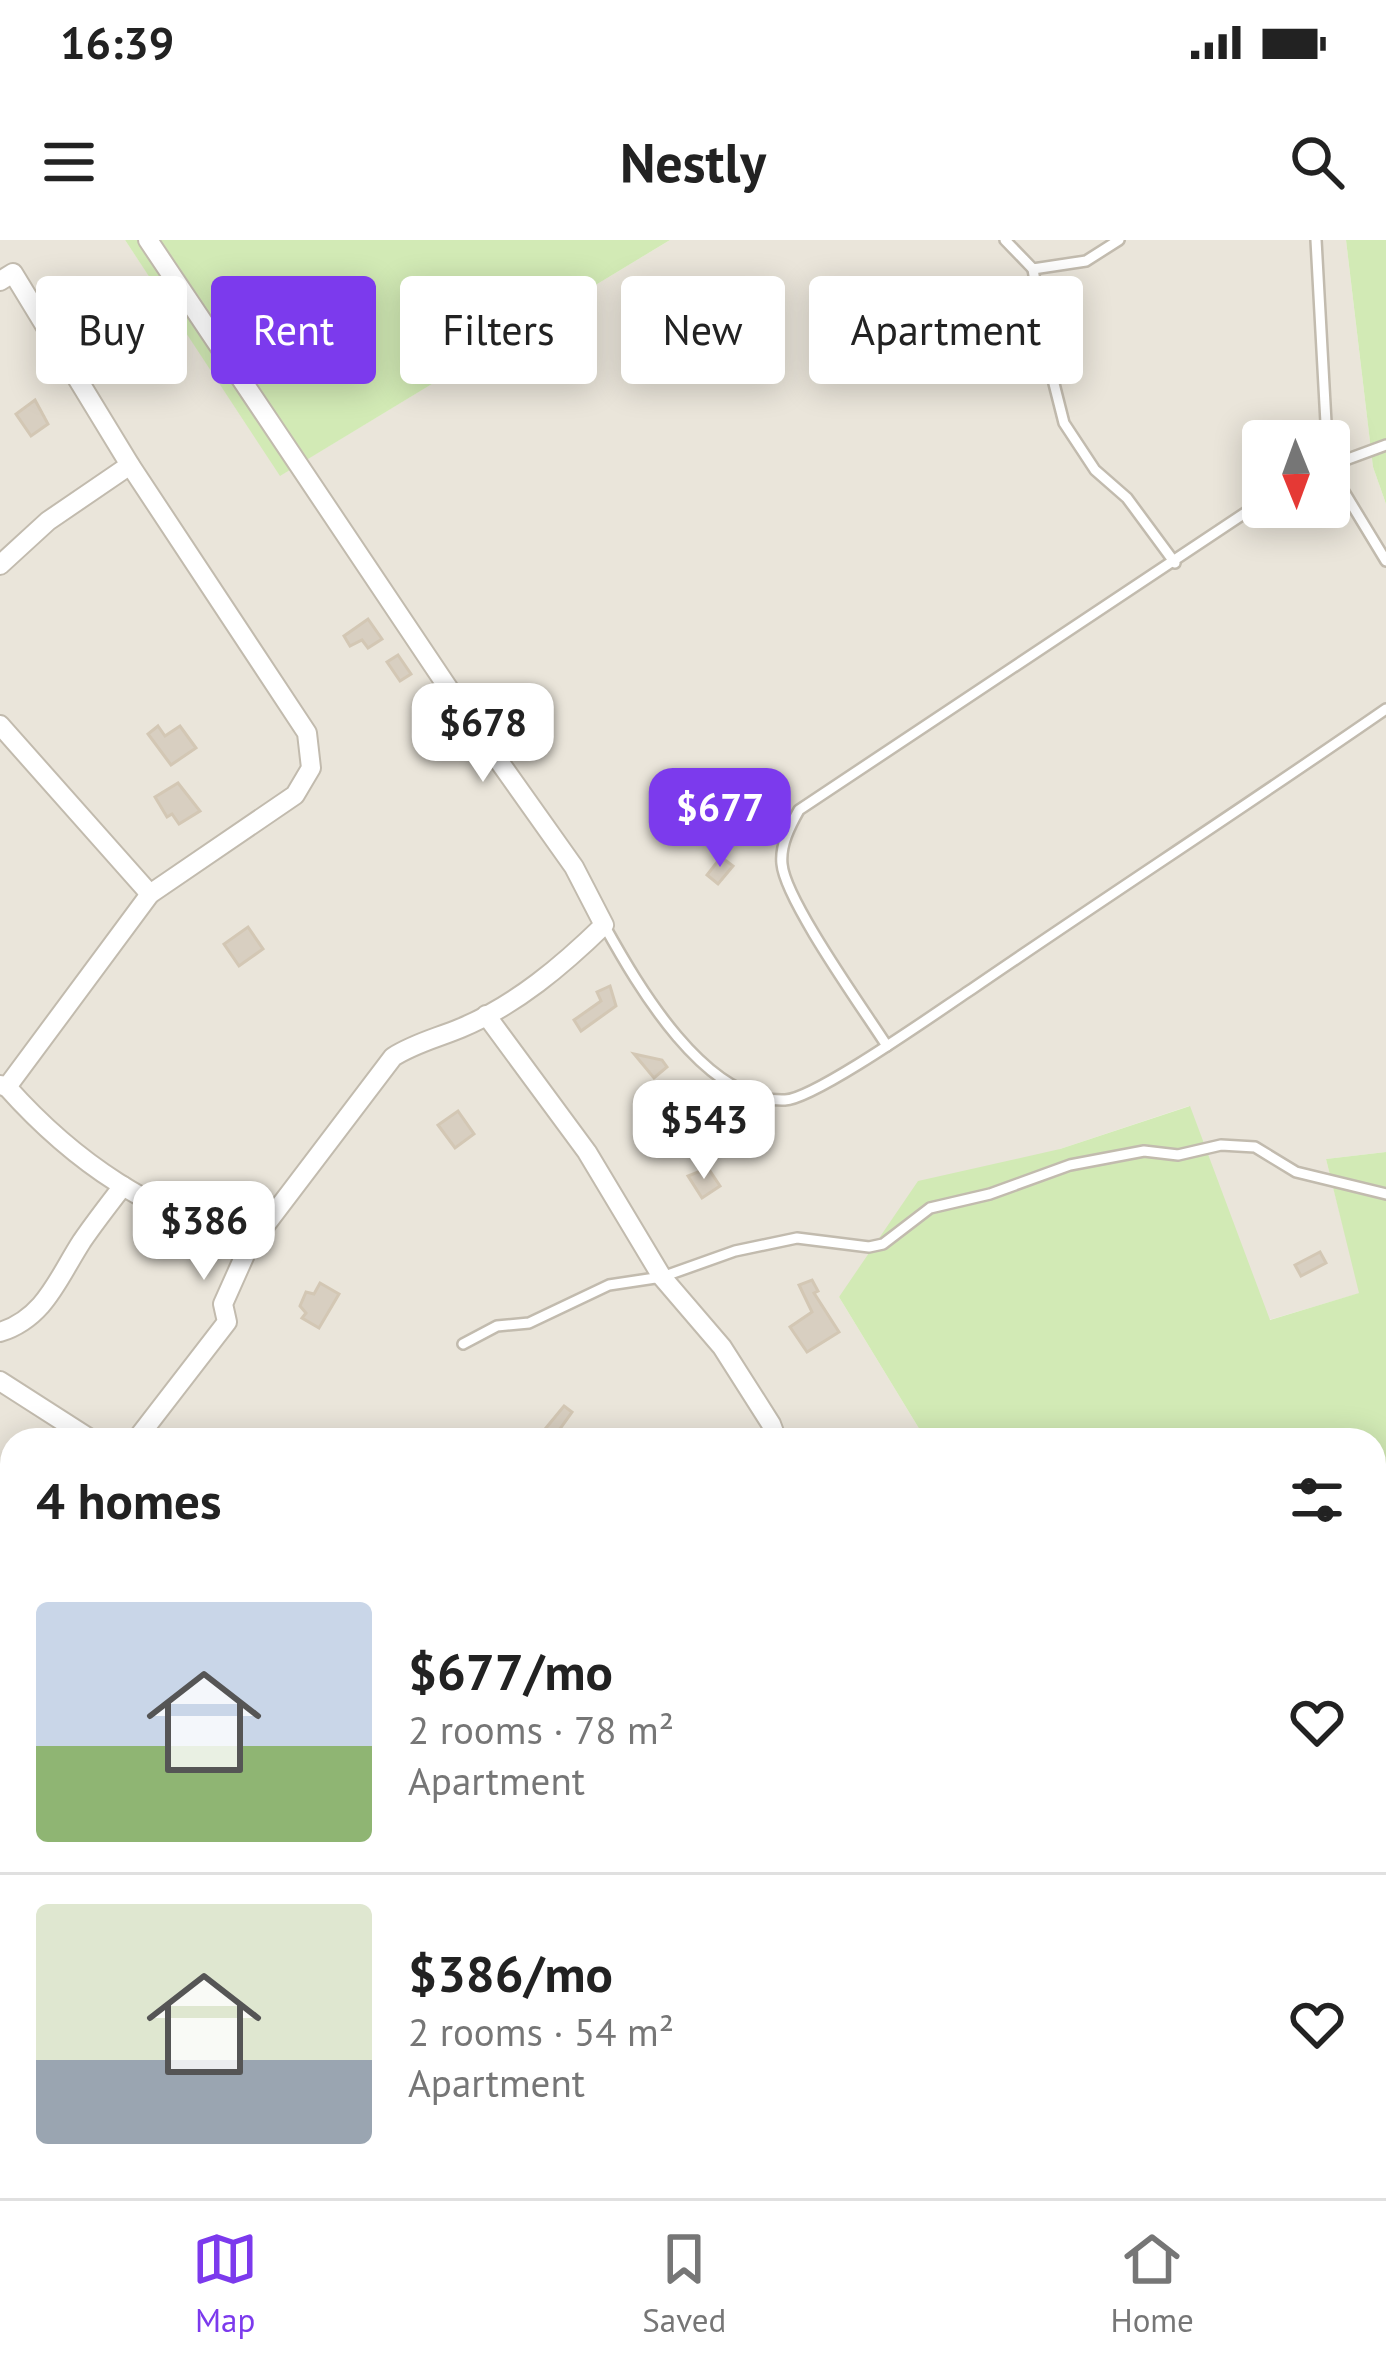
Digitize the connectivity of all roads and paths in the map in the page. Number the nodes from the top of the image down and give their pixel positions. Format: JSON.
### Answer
{"nodes":[{"id":1,"x":148,"y":240,"type":"edge"},
{"id":2,"x":1005,"y":240,"type":"edge"},
{"id":3,"x":1119,"y":240,"type":"edge"},
{"id":4,"x":1316,"y":240,"type":"edge"},
{"id":5,"x":1033,"y":269,"type":"junction"},
{"id":6,"x":0,"y":281,"type":"edge"},
{"id":7,"x":1327,"y":420,"type":"edge"},
{"id":8,"x":1386,"y":445,"type":"edge"},
{"id":9,"x":1350,"y":459,"type":"edge"},
{"id":10,"x":130,"y":465,"type":"junction"},
{"id":11,"x":1350,"y":502,"type":"edge"},
{"id":12,"x":1242,"y":516,"type":"edge"},
{"id":13,"x":1386,"y":561,"type":"edge"},
{"id":14,"x":1175,"y":562,"type":"junction"},
{"id":15,"x":0,"y":566,"type":"edge"},
{"id":16,"x":1386,"y":710,"type":"edge"},
{"id":17,"x":0,"y":724,"type":"edge"},
{"id":18,"x":150,"y":894,"type":"junction"},
{"id":19,"x":604,"y":925,"type":"junction"},
{"id":20,"x":486,"y":1015,"type":"junction"},
{"id":21,"x":887,"y":1046,"type":"junction"},
{"id":22,"x":3,"y":1086,"type":"edge"},
{"id":23,"x":123,"y":1186,"type":"junction"},
{"id":24,"x":1386,"y":1194,"type":"edge"},
{"id":25,"x":248,"y":1248,"type":"junction"},
{"id":26,"x":662,"y":1277,"type":"junction"},
{"id":27,"x":0,"y":1332,"type":"edge"},
{"id":28,"x":463,"y":1344,"type":"dead end"},
{"id":29,"x":0,"y":1381,"type":"edge"},
{"id":30,"x":73,"y":1428,"type":"edge"},
{"id":31,"x":145,"y":1428,"type":"edge"},
{"id":32,"x":772,"y":1428,"type":"edge"}],
"edges":[{"from":1,"to":19,"type":"street"},
{"from":2,"to":5,"type":"lane"},
{"from":3,"to":5,"type":"lane"},
{"from":4,"to":7,"type":"lane"},
{"from":5,"to":14,"type":"lane"},
{"from":6,"to":10,"type":"street"},
{"from":8,"to":9,"type":"lane"},
{"from":10,"to":15,"type":"street"},
{"from":10,"to":18,"type":"street"},
{"from":11,"to":13,"type":"lane"},
{"from":12,"to":14,"type":"lane"},
{"from":14,"to":21,"type":"lane"},
{"from":16,"to":21,"type":"lane"},
{"from":17,"to":18,"type":"street"},
{"from":18,"to":22,"type":"street"},
{"from":19,"to":20,"type":"street"},
{"from":19,"to":21,"type":"lane"},
{"from":20,"to":25,"type":"street"},
{"from":20,"to":26,"type":"street"},
{"from":22,"to":23,"type":"street"},
{"from":23,"to":25,"type":"street"},
{"from":23,"to":27,"type":"street"},
{"from":24,"to":26,"type":"lane"},
{"from":25,"to":31,"type":"street"},
{"from":26,"to":28,"type":"lane"},
{"from":26,"to":32,"type":"street"},
{"from":29,"to":30,"type":"street"}]}
